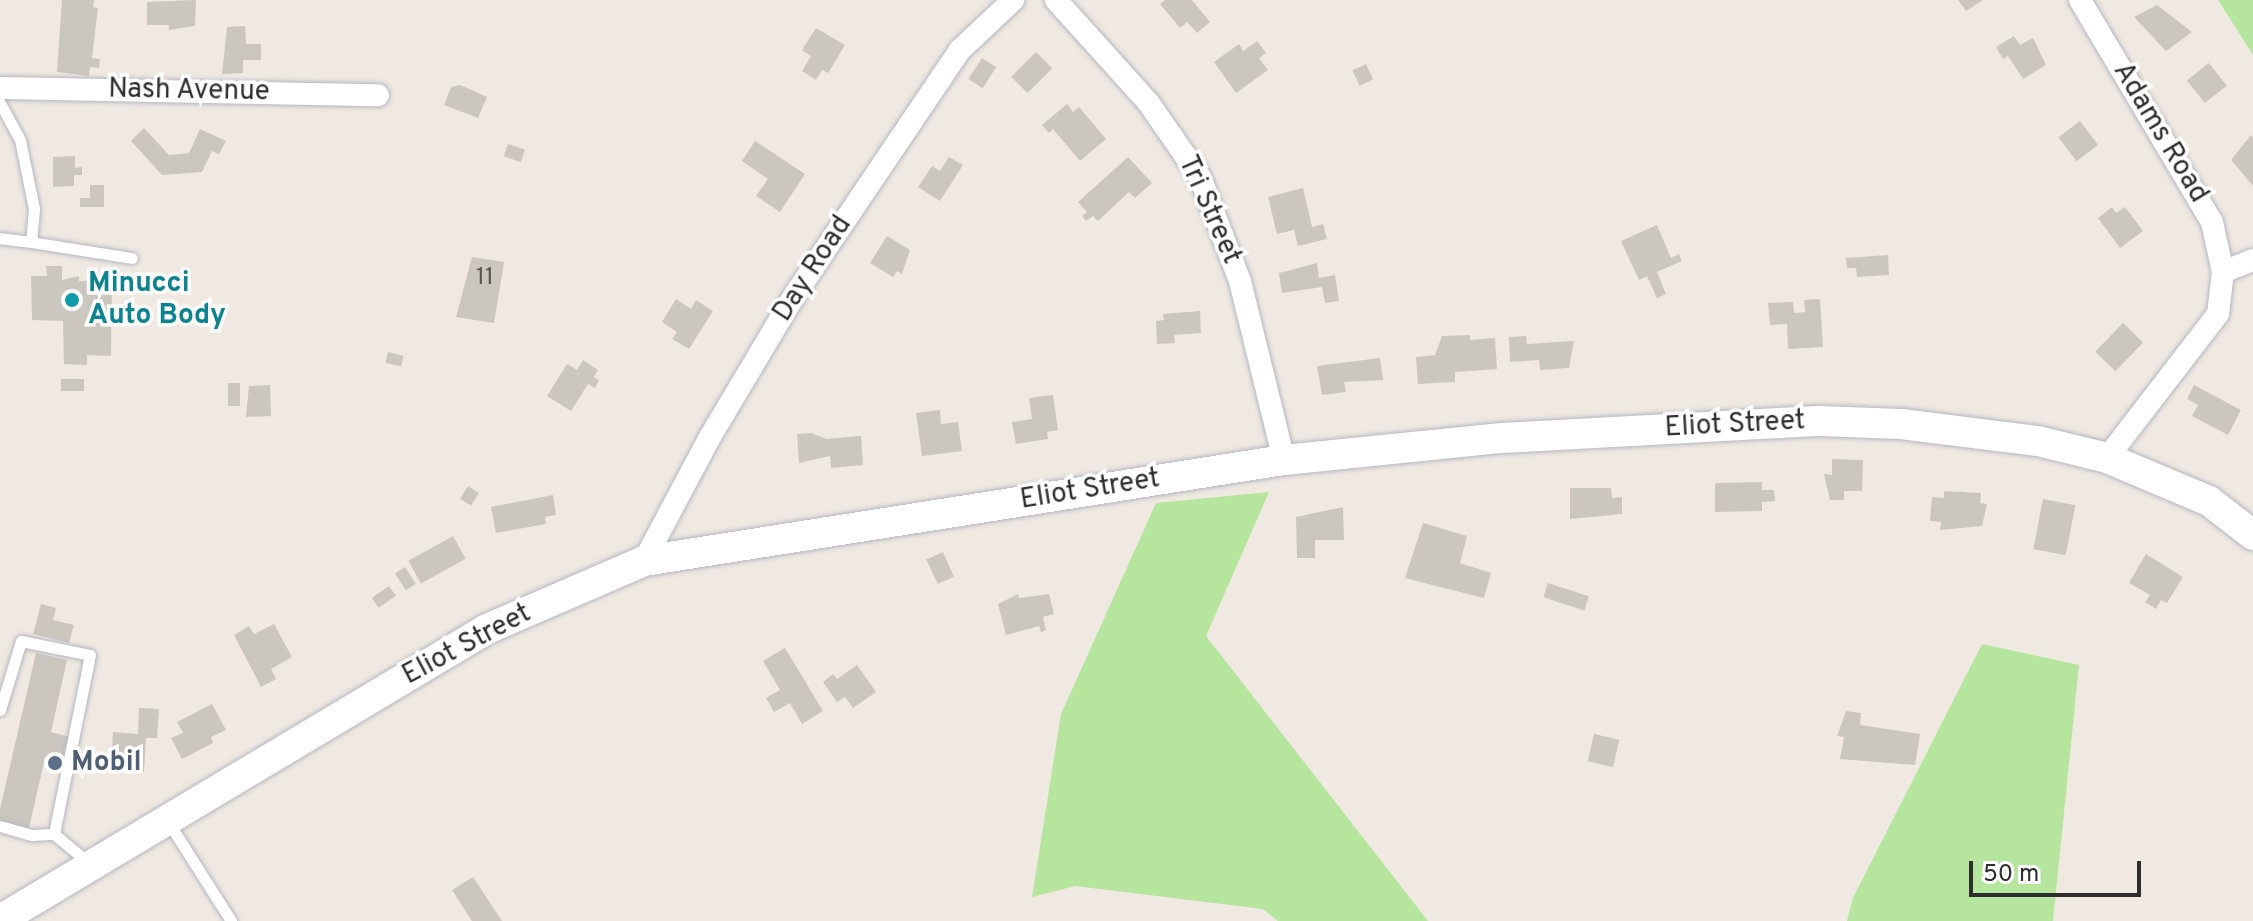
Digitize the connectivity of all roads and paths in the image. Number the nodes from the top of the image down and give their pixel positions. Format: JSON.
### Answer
{"nodes":[{"id":1,"x":1013,"y":0,"type":"edge"},
{"id":2,"x":1056,"y":0,"type":"edge"},
{"id":3,"x":2080,"y":0,"type":"edge"},
{"id":4,"x":0,"y":88,"type":"edge"},
{"id":5,"x":378,"y":95,"type":"dead end"},
{"id":6,"x":0,"y":103,"type":"edge"},
{"id":7,"x":0,"y":238,"type":"edge"},
{"id":8,"x":31,"y":242,"type":"junction"},
{"id":9,"x":132,"y":258,"type":"dead end"},
{"id":10,"x":2253,"y":260,"type":"edge"},
{"id":11,"x":2223,"y":272,"type":"junction"},
{"id":12,"x":2107,"y":458,"type":"junction"},
{"id":13,"x":1284,"y":460,"type":"junction"},
{"id":14,"x":2253,"y":535,"type":"edge"},
{"id":15,"x":644,"y":561,"type":"junction"},
{"id":16,"x":0,"y":710,"type":"edge"},
{"id":17,"x":167,"y":819,"type":"junction"},
{"id":18,"x":0,"y":826,"type":"edge"},
{"id":19,"x":54,"y":834,"type":"junction"},
{"id":20,"x":93,"y":866,"type":"junction"},
{"id":21,"x":0,"y":920,"type":"edge"},
{"id":22,"x":231,"y":921,"type":"edge"}],
"edges":[{"from":1,"to":15,"type":"street","name":"Day Road"},
{"from":2,"to":13,"type":"street","name":"Tri Street"},
{"from":3,"to":11,"type":"street","name":"Adams Road"},
{"from":4,"to":5,"type":"street","name":"Nash Avenue"},
{"from":6,"to":8,"type":"lane"},
{"from":7,"to":8,"type":"lane"},
{"from":8,"to":9,"type":"lane"},
{"from":10,"to":11,"type":"street"},
{"from":11,"to":12,"type":"street","name":"Adams Road"},
{"from":12,"to":13,"type":"street","name":"Eliot Street"},
{"from":12,"to":14,"type":"street","name":"Eliot Street"},
{"from":13,"to":15,"type":"street","name":"Eliot Street"},
{"from":15,"to":17,"type":"street","name":"Eliot Street"},
{"from":16,"to":19,"type":"lane"},
{"from":17,"to":20,"type":"street","name":"Eliot Street"},
{"from":17,"to":22,"type":"lane"},
{"from":18,"to":19,"type":"lane"},
{"from":19,"to":20,"type":"lane"},
{"from":20,"to":21,"type":"street","name":"Eliot Street"}]}
